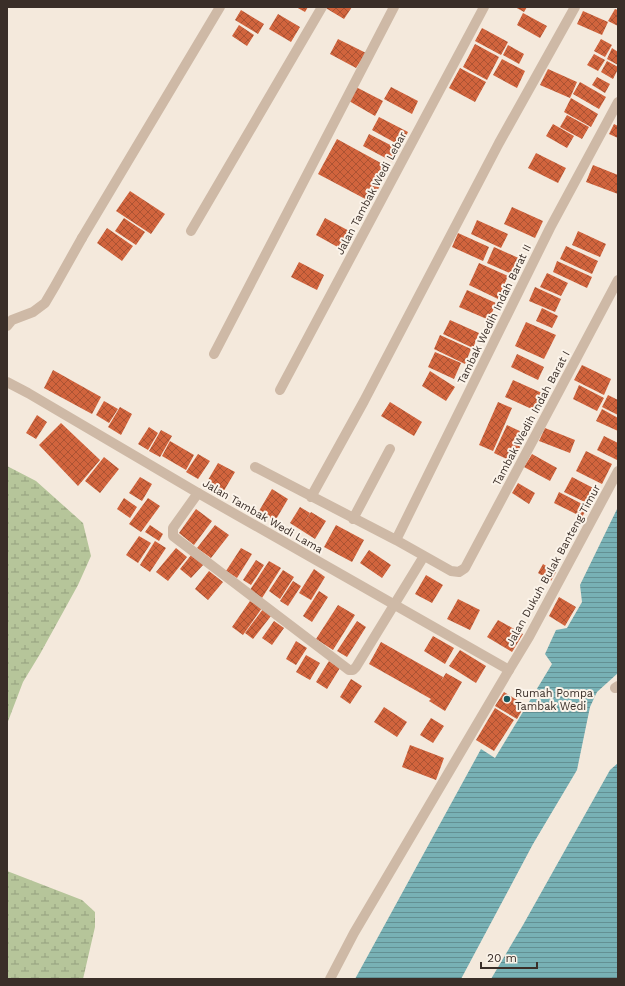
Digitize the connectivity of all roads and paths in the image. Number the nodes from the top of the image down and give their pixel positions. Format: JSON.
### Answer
{"nodes":[{"id":1,"x":220,"y":7,"type":"edge"},
{"id":2,"x":322,"y":7,"type":"edge"},
{"id":3,"x":394,"y":7,"type":"edge"},
{"id":4,"x":484,"y":7,"type":"edge"},
{"id":5,"x":575,"y":7,"type":"edge"},
{"id":6,"x":618,"y":102,"type":"edge"},
{"id":7,"x":191,"y":231,"type":"dead end"},
{"id":8,"x":618,"y":280,"type":"edge"},
{"id":9,"x":7,"y":326,"type":"edge"},
{"id":10,"x":214,"y":354,"type":"dead end"},
{"id":11,"x":7,"y":382,"type":"edge"},
{"id":12,"x":280,"y":390,"type":"dead end"},
{"id":13,"x":390,"y":448,"type":"dead end"},
{"id":14,"x":255,"y":468,"type":"dead end"},
{"id":15,"x":618,"y":472,"type":"edge"},
{"id":16,"x":198,"y":493,"type":"junction"},
{"id":17,"x":312,"y":497,"type":"junction"},
{"id":18,"x":353,"y":519,"type":"junction"},
{"id":19,"x":396,"y":540,"type":"junction"},
{"id":20,"x":424,"y":556,"type":"junction"},
{"id":21,"x":395,"y":604,"type":"junction"},
{"id":22,"x":509,"y":670,"type":"junction"},
{"id":23,"x":330,"y":979,"type":"edge"}],
"edges":[{"from":1,"to":9,"type":"street"},
{"from":2,"to":7,"type":"street"},
{"from":3,"to":10,"type":"street"},
{"from":4,"to":12,"type":"street","name":"Jalan Tambak Wedi Lebar"},
{"from":5,"to":17,"type":"street"},
{"from":6,"to":19,"type":"street","name":"Tambak Wedih Indah Barat II"},
{"from":8,"to":20,"type":"street","name":"Tambak Wedih Indah Barat I"},
{"from":11,"to":16,"type":"street","name":"Jalan Tambak Wedi Lama"},
{"from":13,"to":18,"type":"street"},
{"from":14,"to":17,"type":"street"},
{"from":15,"to":22,"type":"street","name":"Jalan Dukuh Bulak Banteng Timur"},
{"from":16,"to":21,"type":"street","name":"Jalan Tambak Wedi Lama"},
{"from":16,"to":21,"type":"street"},
{"from":17,"to":18,"type":"street"},
{"from":18,"to":19,"type":"street"},
{"from":19,"to":20,"type":"street"},
{"from":20,"to":21,"type":"street"},
{"from":21,"to":22,"type":"street","name":"Jalan Tambak Wedi Lama"},
{"from":22,"to":23,"type":"street","name":"Jalan Dukuh Bulak Banteng Timur"}]}
